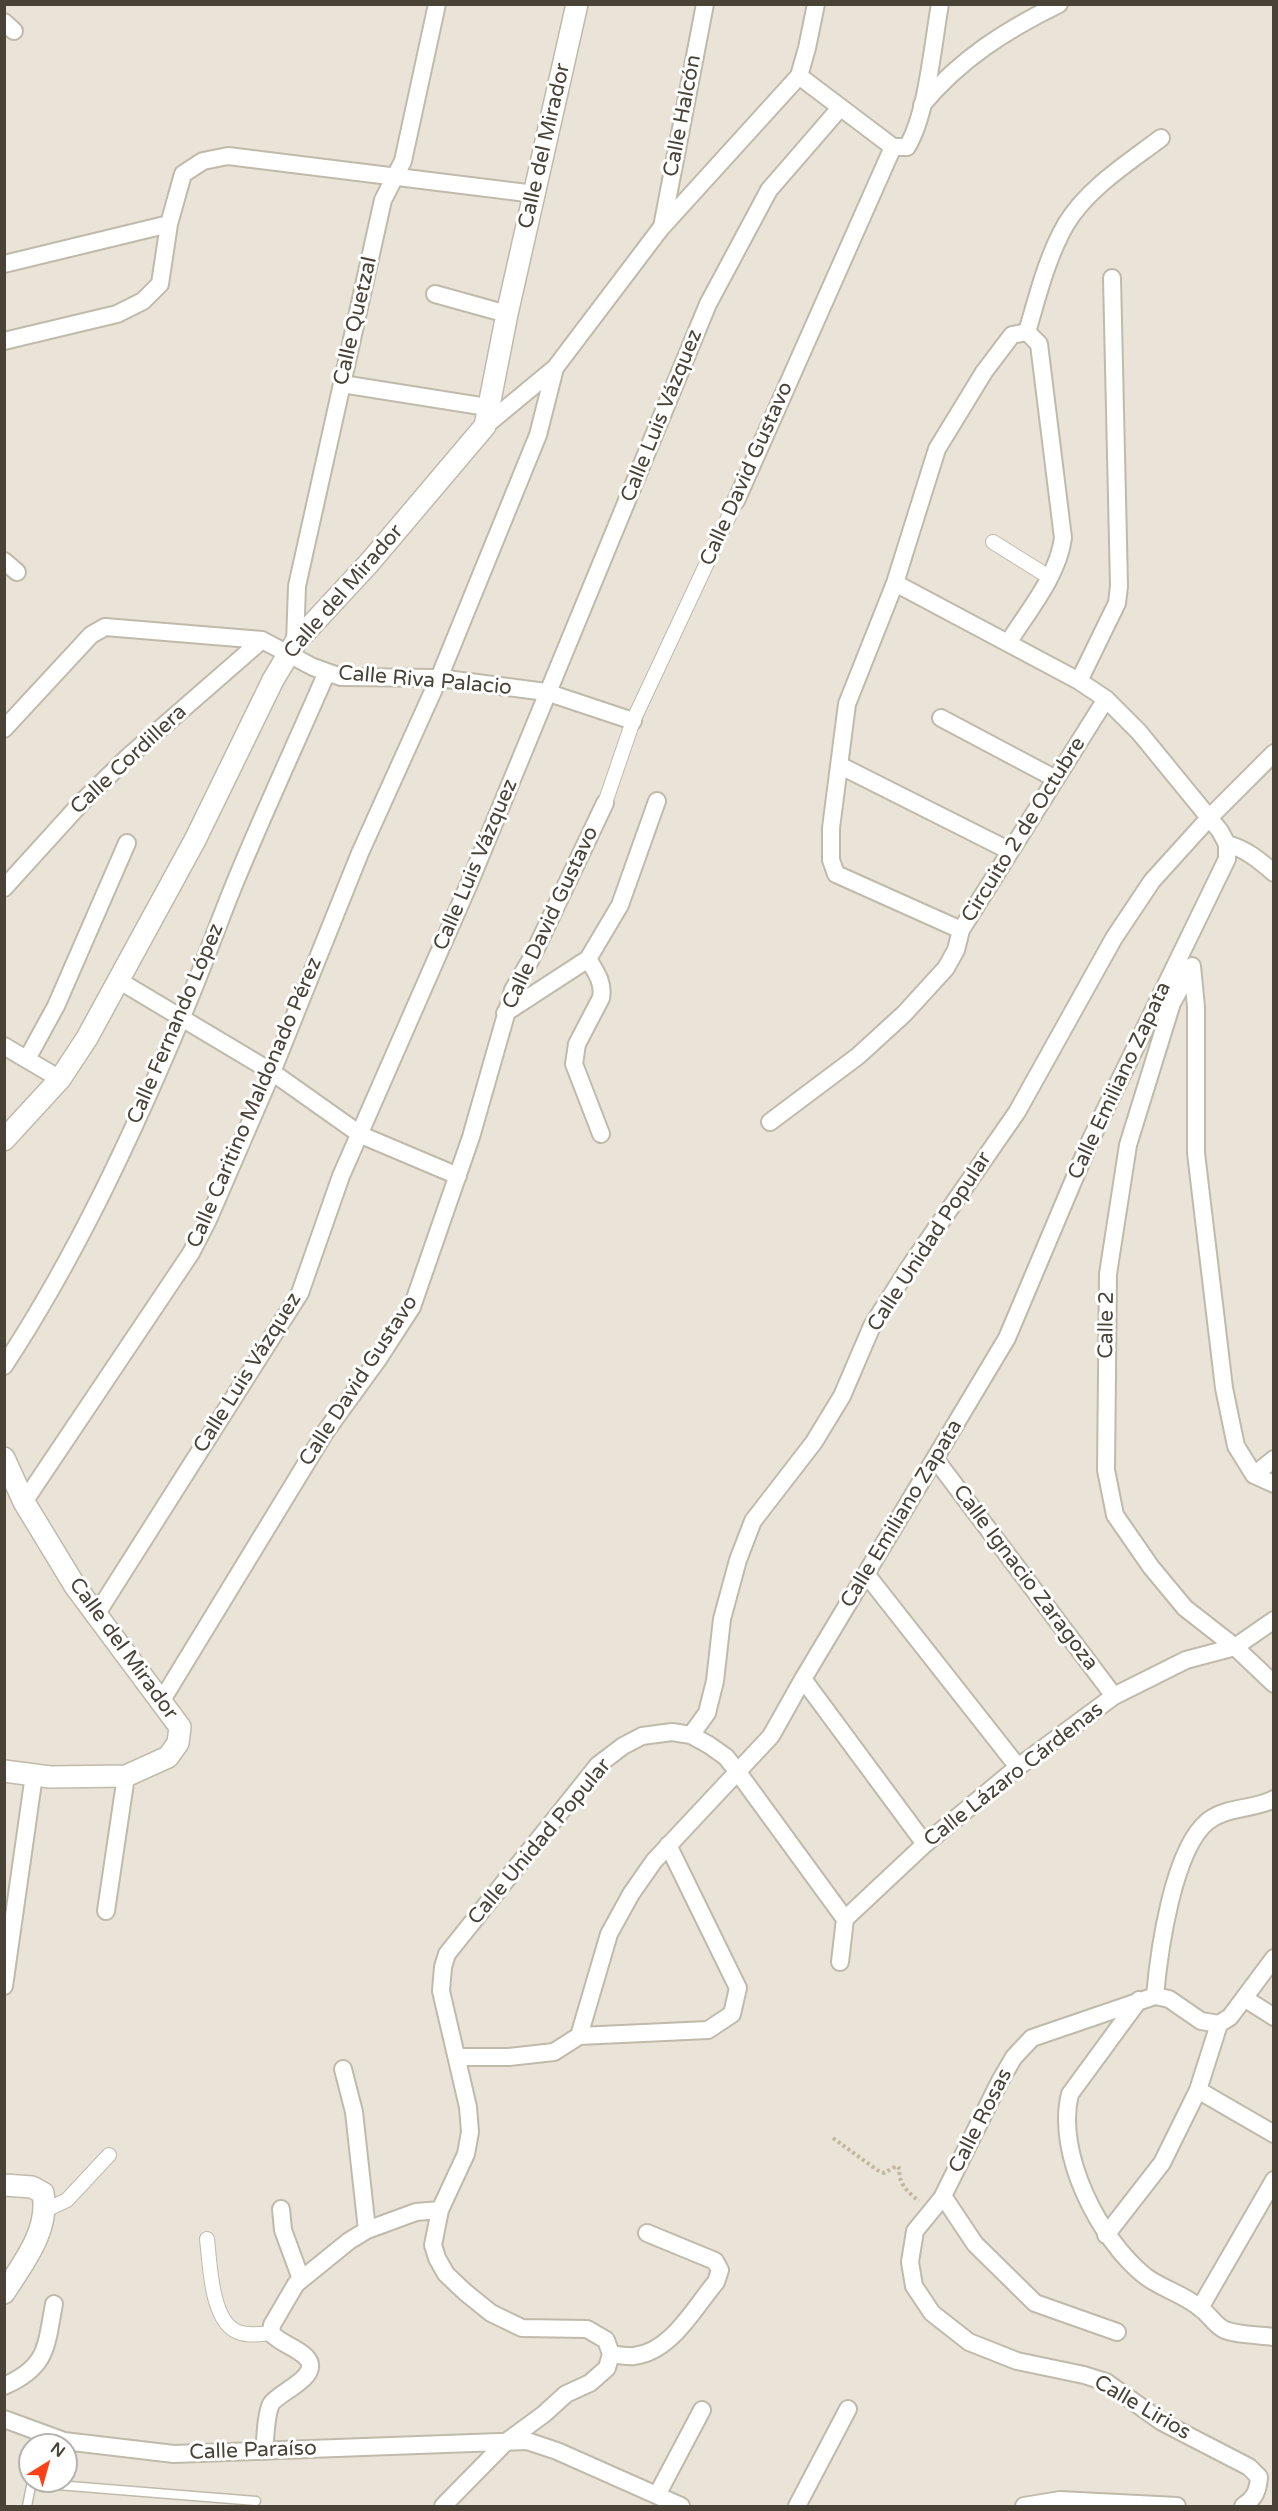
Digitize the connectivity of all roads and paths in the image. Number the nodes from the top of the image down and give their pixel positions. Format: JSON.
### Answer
{"nodes":[{"id":1,"x":437,"y":4,"type":"edge"},
{"id":2,"x":576,"y":4,"type":"edge"},
{"id":3,"x":705,"y":4,"type":"edge"},
{"id":4,"x":816,"y":4,"type":"edge"},
{"id":5,"x":940,"y":4,"type":"edge"},
{"id":6,"x":1059,"y":4,"type":"edge"},
{"id":7,"x":798,"y":76,"type":"junction"},
{"id":8,"x":921,"y":106,"type":"junction"},
{"id":9,"x":840,"y":108,"type":"junction"},
{"id":10,"x":1161,"y":138,"type":"dead end"},
{"id":11,"x":900,"y":147,"type":"junction"},
{"id":12,"x":395,"y":178,"type":"junction"},
{"id":13,"x":535,"y":194,"type":"junction"},
{"id":14,"x":169,"y":224,"type":"junction"},
{"id":15,"x":662,"y":228,"type":"junction"},
{"id":16,"x":4,"y":264,"type":"edge"},
{"id":17,"x":1112,"y":278,"type":"dead end"},
{"id":18,"x":435,"y":294,"type":"dead end"},
{"id":19,"x":507,"y":314,"type":"junction"},
{"id":20,"x":1028,"y":332,"type":"junction"},
{"id":21,"x":4,"y":341,"type":"edge"},
{"id":22,"x":555,"y":368,"type":"junction"},
{"id":23,"x":342,"y":384,"type":"junction"},
{"id":24,"x":486,"y":416,"type":"junction"},
{"id":25,"x":736,"y":501,"type":"joint"},
{"id":26,"x":993,"y":542,"type":"dead end"},
{"id":27,"x":1049,"y":577,"type":"junction"},
{"id":28,"x":895,"y":583,"type":"junction"},
{"id":29,"x":262,"y":640,"type":"junction"},
{"id":30,"x":1008,"y":643,"type":"junction"},
{"id":31,"x":292,"y":648,"type":"junction"},
{"id":32,"x":327,"y":672,"type":"junction"},
{"id":33,"x":439,"y":678,"type":"junction"},
{"id":34,"x":1079,"y":681,"type":"junction"},
{"id":35,"x":546,"y":692,"type":"junction"},
{"id":36,"x":1106,"y":699,"type":"junction"},
{"id":37,"x":941,"y":718,"type":"dead end"},
{"id":38,"x":633,"y":721,"type":"junction"},
{"id":39,"x":4,"y":729,"type":"edge"},
{"id":40,"x":1274,"y":753,"type":"edge"},
{"id":41,"x":839,"y":765,"type":"junction"},
{"id":42,"x":1056,"y":778,"type":"junction"},
{"id":43,"x":657,"y":801,"type":"dead end"},
{"id":44,"x":605,"y":803,"type":"joint"},
{"id":45,"x":1209,"y":818,"type":"junction"},
{"id":46,"x":128,"y":843,"type":"dead end"},
{"id":47,"x":1227,"y":844,"type":"junction"},
{"id":48,"x":1010,"y":851,"type":"junction"},
{"id":49,"x":1274,"y":873,"type":"edge"},
{"id":50,"x":4,"y":888,"type":"edge"},
{"id":51,"x":961,"y":930,"type":"junction"},
{"id":52,"x":1188,"y":939,"type":"junction"},
{"id":53,"x":588,"y":959,"type":"junction"},
{"id":54,"x":1192,"y":968,"type":"junction"},
{"id":55,"x":118,"y":980,"type":"junction"},
{"id":56,"x":505,"y":1013,"type":"junction"},
{"id":57,"x":182,"y":1018,"type":"junction"},
{"id":58,"x":4,"y":1046,"type":"edge"},
{"id":59,"x":27,"y":1059,"type":"junction"},
{"id":60,"x":272,"y":1072,"type":"junction"},
{"id":61,"x":60,"y":1079,"type":"junction"},
{"id":62,"x":770,"y":1122,"type":"dead end"},
{"id":63,"x":601,"y":1134,"type":"dead end"},
{"id":64,"x":361,"y":1135,"type":"junction"},
{"id":65,"x":4,"y":1140,"type":"edge"},
{"id":66,"x":458,"y":1176,"type":"junction"},
{"id":67,"x":4,"y":1366,"type":"edge"},
{"id":68,"x":4,"y":1458,"type":"edge"},
{"id":69,"x":1274,"y":1459,"type":"edge"},
{"id":70,"x":936,"y":1460,"type":"junction"},
{"id":71,"x":1254,"y":1475,"type":"junction"},
{"id":72,"x":1274,"y":1484,"type":"edge"},
{"id":73,"x":24,"y":1502,"type":"junction"},
{"id":74,"x":866,"y":1574,"type":"junction"},
{"id":75,"x":96,"y":1615,"type":"junction"},
{"id":76,"x":1274,"y":1620,"type":"edge"},
{"id":77,"x":1235,"y":1647,"type":"junction"},
{"id":78,"x":802,"y":1679,"type":"junction"},
{"id":79,"x":1274,"y":1684,"type":"edge"},
{"id":80,"x":1114,"y":1696,"type":"junction"},
{"id":81,"x":162,"y":1700,"type":"junction"},
{"id":82,"x":691,"y":1735,"type":"junction"},
{"id":83,"x":1018,"y":1767,"type":"junction"},
{"id":84,"x":4,"y":1771,"type":"edge"},
{"id":85,"x":737,"y":1772,"type":"junction"},
{"id":86,"x":34,"y":1775,"type":"junction"},
{"id":87,"x":126,"y":1776,"type":"junction"},
{"id":88,"x":1272,"y":1800,"type":"edge"},
{"id":89,"x":925,"y":1844,"type":"junction"},
{"id":90,"x":668,"y":1845,"type":"junction"},
{"id":91,"x":106,"y":1911,"type":"dead end"},
{"id":92,"x":845,"y":1919,"type":"junction"},
{"id":93,"x":1274,"y":1958,"type":"edge"},
{"id":94,"x":840,"y":1962,"type":"dead end"},
{"id":95,"x":4,"y":1986,"type":"edge"},
{"id":96,"x":1147,"y":1998,"type":"junction"},
{"id":97,"x":1244,"y":1998,"type":"junction"},
{"id":98,"x":1274,"y":2017,"type":"edge"},
{"id":99,"x":1219,"y":2024,"type":"junction"},
{"id":100,"x":579,"y":2036,"type":"junction"},
{"id":101,"x":457,"y":2058,"type":"junction"},
{"id":102,"x":343,"y":2068,"type":"dead end"},
{"id":103,"x":1198,"y":2090,"type":"junction"},
{"id":104,"x":1274,"y":2134,"type":"edge"},
{"id":105,"x":833,"y":2138,"type":"dead end"},
{"id":106,"x":109,"y":2155,"type":"dead end"},
{"id":107,"x":1274,"y":2180,"type":"edge"},
{"id":108,"x":4,"y":2185,"type":"edge"},
{"id":109,"x":943,"y":2196,"type":"junction"},
{"id":110,"x":44,"y":2201,"type":"junction"},
{"id":111,"x":281,"y":2209,"type":"dead end"},
{"id":112,"x":440,"y":2210,"type":"junction"},
{"id":113,"x":932,"y":2210,"type":"junction"},
{"id":114,"x":367,"y":2229,"type":"junction"},
{"id":115,"x":647,"y":2233,"type":"dead end"},
{"id":116,"x":1106,"y":2235,"type":"junction"},
{"id":117,"x":207,"y":2239,"type":"dead end"},
{"id":118,"x":301,"y":2279,"type":"junction"},
{"id":119,"x":4,"y":2293,"type":"edge"},
{"id":120,"x":54,"y":2304,"type":"dead end"},
{"id":121,"x":1200,"y":2308,"type":"junction"},
{"id":122,"x":1117,"y":2332,"type":"dead end"},
{"id":123,"x":271,"y":2333,"type":"junction"},
{"id":124,"x":1273,"y":2337,"type":"edge"},
{"id":125,"x":969,"y":2342,"type":"joint"},
{"id":126,"x":611,"y":2354,"type":"junction"},
{"id":127,"x":4,"y":2386,"type":"edge"},
{"id":128,"x":848,"y":2409,"type":"dead end"},
{"id":129,"x":702,"y":2410,"type":"dead end"},
{"id":130,"x":4,"y":2419,"type":"edge"},
{"id":131,"x":29,"y":2433,"type":"edge"},
{"id":132,"x":506,"y":2442,"type":"junction"},
{"id":133,"x":78,"y":2443,"type":"edge"},
{"id":134,"x":264,"y":2451,"type":"junction"},
{"id":135,"x":78,"y":2486,"type":"edge"},
{"id":136,"x":657,"y":2495,"type":"junction"},
{"id":137,"x":256,"y":2501,"type":"dead end"},
{"id":138,"x":443,"y":2506,"type":"edge"},
{"id":139,"x":681,"y":2506,"type":"edge"},
{"id":140,"x":797,"y":2506,"type":"edge"},
{"id":141,"x":1024,"y":2506,"type":"edge"},
{"id":142,"x":1177,"y":2506,"type":"edge"},
{"id":143,"x":1243,"y":2506,"type":"edge"}],
"edges":[{"from":1,"to":12,"type":"street","name":"Calle Quetzal"},
{"from":2,"to":13,"type":"street","name":"Calle del Mirador"},
{"from":3,"to":15,"type":"street","name":"Calle Halcón"},
{"from":4,"to":7,"type":"street"},
{"from":5,"to":8,"type":"street","name":"Calle David Gustavo"},
{"from":6,"to":8,"type":"street"},
{"from":7,"to":9,"type":"street"},
{"from":7,"to":15,"type":"street"},
{"from":8,"to":11,"type":"street","name":"Calle David Gustavo"},
{"from":9,"to":11,"type":"street"},
{"from":9,"to":35,"type":"street","name":"Calle Luis Vázquez"},
{"from":10,"to":20,"type":"street"},
{"from":11,"to":25,"type":"street","name":"Calle David Gustavo"},
{"from":12,"to":13,"type":"street"},
{"from":12,"to":14,"type":"street"},
{"from":12,"to":23,"type":"street","name":"Calle Quetzal"},
{"from":13,"to":19,"type":"street","name":"Calle del Mirador"},
{"from":14,"to":16,"type":"street"},
{"from":14,"to":21,"type":"street"},
{"from":15,"to":22,"type":"street"},
{"from":17,"to":34,"type":"street"},
{"from":18,"to":19,"type":"street"},
{"from":19,"to":24,"type":"street","name":"Calle del Mirador"},
{"from":20,"to":27,"type":"street"},
{"from":20,"to":28,"type":"street","name":"Circuito 2 de Octubre"},
{"from":22,"to":24,"type":"street"},
{"from":22,"to":33,"type":"street","name":"Calle Caritino Maldonado Pérez"},
{"from":23,"to":24,"type":"street"},
{"from":23,"to":31,"type":"street","name":"Calle Quetzal"},
{"from":24,"to":31,"type":"street","name":"Calle del Mirador"},
{"from":25,"to":38,"type":"street","name":"Calle David Gustavo"},
{"from":26,"to":27,"type":"street"},
{"from":27,"to":30,"type":"street"},
{"from":28,"to":30,"type":"street"},
{"from":28,"to":41,"type":"street","name":"Circuito 2 de Octubre"},
{"from":29,"to":31,"type":"street"},
{"from":29,"to":39,"type":"street"},
{"from":29,"to":50,"type":"street","name":"Calle Cordillera"},
{"from":30,"to":34,"type":"street"},
{"from":31,"to":32,"type":"street","name":"Calle Riva Palacio"},
{"from":31,"to":55,"type":"street","name":"Calle del Mirador"},
{"from":32,"to":33,"type":"street","name":"Calle Riva Palacio"},
{"from":32,"to":57,"type":"street","name":"Calle Fernando López"},
{"from":33,"to":35,"type":"street","name":"Calle Riva Palacio"},
{"from":33,"to":60,"type":"street","name":"Calle Caritino Maldonado Pérez"},
{"from":34,"to":36,"type":"street"},
{"from":35,"to":38,"type":"street","name":"Calle Riva Palacio"},
{"from":35,"to":64,"type":"street","name":"Calle Luis Vázquez"},
{"from":36,"to":42,"type":"street","name":"Circuito 2 de Octubre"},
{"from":36,"to":45,"type":"street"},
{"from":37,"to":42,"type":"street"},
{"from":38,"to":44,"type":"street","name":"Calle David Gustavo"},
{"from":40,"to":45,"type":"street","name":"Calle Unidad Popular"},
{"from":41,"to":48,"type":"street"},
{"from":41,"to":51,"type":"street","name":"Circuito 2 de Octubre"},
{"from":42,"to":48,"type":"street","name":"Circuito 2 de Octubre"},
{"from":43,"to":53,"type":"street"},
{"from":44,"to":56,"type":"street","name":"Calle David Gustavo"},
{"from":45,"to":47,"type":"street"},
{"from":45,"to":82,"type":"street","name":"Calle Unidad Popular"},
{"from":46,"to":59,"type":"street"},
{"from":47,"to":49,"type":"street"},
{"from":47,"to":52,"type":"street","name":"Calle Emiliano Zapata"},
{"from":48,"to":51,"type":"street","name":"Circuito 2 de Octubre"},
{"from":51,"to":62,"type":"street"},
{"from":52,"to":54,"type":"street"},
{"from":52,"to":70,"type":"street","name":"Calle Emiliano Zapata"},
{"from":53,"to":56,"type":"street"},
{"from":53,"to":63,"type":"street"},
{"from":54,"to":71,"type":"street"},
{"from":54,"to":77,"type":"street","name":"Calle 2"},
{"from":55,"to":57,"type":"street"},
{"from":55,"to":61,"type":"street","name":"Calle del Mirador"},
{"from":56,"to":66,"type":"street","name":"Calle David Gustavo"},
{"from":57,"to":60,"type":"street"},
{"from":57,"to":67,"type":"street","name":"Calle Fernando López"},
{"from":58,"to":59,"type":"street"},
{"from":59,"to":61,"type":"street"},
{"from":60,"to":64,"type":"street"},
{"from":60,"to":73,"type":"street","name":"Calle Caritino Maldonado Pérez"},
{"from":61,"to":65,"type":"street","name":"Calle del Mirador"},
{"from":64,"to":66,"type":"street"},
{"from":64,"to":75,"type":"street","name":"Calle Luis Vázquez"},
{"from":66,"to":81,"type":"street","name":"Calle David Gustavo"},
{"from":68,"to":73,"type":"street","name":"Calle del Mirador"},
{"from":69,"to":71,"type":"street"},
{"from":70,"to":74,"type":"street","name":"Calle Emiliano Zapata"},
{"from":70,"to":80,"type":"street","name":"Calle Ignacio Zaragoza"},
{"from":71,"to":72,"type":"street"},
{"from":73,"to":75,"type":"street","name":"Calle del Mirador"},
{"from":74,"to":78,"type":"street","name":"Calle Emiliano Zapata"},
{"from":74,"to":83,"type":"street"},
{"from":75,"to":81,"type":"street","name":"Calle del Mirador"},
{"from":76,"to":77,"type":"street","name":"Calle Lázaro Cárdenas"},
{"from":77,"to":79,"type":"street","name":"Calle 2"},
{"from":77,"to":80,"type":"street","name":"Calle Lázaro Cárdenas"},
{"from":78,"to":85,"type":"street","name":"Calle Emiliano Zapata"},
{"from":78,"to":89,"type":"street"},
{"from":80,"to":83,"type":"street","name":"Calle Lázaro Cárdenas"},
{"from":81,"to":87,"type":"street","name":"Calle del Mirador"},
{"from":82,"to":85,"type":"street"},
{"from":82,"to":101,"type":"street","name":"Calle Unidad Popular"},
{"from":83,"to":89,"type":"street","name":"Calle Lázaro Cárdenas"},
{"from":84,"to":86,"type":"street","name":"Calle del Mirador"},
{"from":85,"to":90,"type":"street","name":"Calle Emiliano Zapata"},
{"from":85,"to":92,"type":"street"},
{"from":86,"to":87,"type":"street","name":"Calle del Mirador"},
{"from":86,"to":95,"type":"street"},
{"from":87,"to":91,"type":"street"},
{"from":88,"to":96,"type":"street"},
{"from":89,"to":92,"type":"street","name":"Calle Lázaro Cárdenas"},
{"from":90,"to":100,"type":"street","name":"Calle Emiliano Zapata"},
{"from":90,"to":100,"type":"street"},
{"from":92,"to":94,"type":"street"},
{"from":93,"to":97,"type":"street"},
{"from":96,"to":99,"type":"street"},
{"from":96,"to":109,"type":"street","name":"Calle Rosas"},
{"from":96,"to":116,"type":"street"},
{"from":97,"to":98,"type":"street"},
{"from":97,"to":99,"type":"street"},
{"from":99,"to":103,"type":"street"},
{"from":100,"to":101,"type":"street"},
{"from":101,"to":112,"type":"street","name":"Calle Unidad Popular"},
{"from":102,"to":114,"type":"street"},
{"from":103,"to":104,"type":"street"},
{"from":103,"to":116,"type":"street"},
{"from":105,"to":113,"type":"path"},
{"from":106,"to":110,"type":"street"},
{"from":107,"to":121,"type":"street"},
{"from":108,"to":110,"type":"street"},
{"from":109,"to":113,"type":"street","name":"Calle Rosas"},
{"from":109,"to":122,"type":"street"},
{"from":110,"to":119,"type":"street"},
{"from":111,"to":118,"type":"street"},
{"from":112,"to":114,"type":"street"},
{"from":112,"to":126,"type":"street","name":"Calle Unidad Popular"},
{"from":113,"to":125,"type":"street","name":"Calle Rosas"},
{"from":114,"to":118,"type":"street"},
{"from":115,"to":126,"type":"street"},
{"from":116,"to":121,"type":"street"},
{"from":117,"to":123,"type":"street"},
{"from":118,"to":123,"type":"street"},
{"from":120,"to":127,"type":"street"},
{"from":121,"to":124,"type":"street"},
{"from":123,"to":134,"type":"street"},
{"from":125,"to":143,"type":"street","name":"Calle Lirios"},
{"from":126,"to":132,"type":"street"},
{"from":128,"to":140,"type":"street"},
{"from":129,"to":136,"type":"street"},
{"from":130,"to":131,"type":"street","name":"Calle Paraíso"},
{"from":132,"to":134,"type":"street","name":"Calle Paraíso"},
{"from":132,"to":136,"type":"street","name":"Calle Paraíso"},
{"from":132,"to":138,"type":"street"},
{"from":133,"to":134,"type":"street","name":"Calle Paraíso"},
{"from":135,"to":137,"type":"lane"},
{"from":136,"to":139,"type":"street","name":"Calle Paraíso"},
{"from":141,"to":142,"type":"street"}]}
